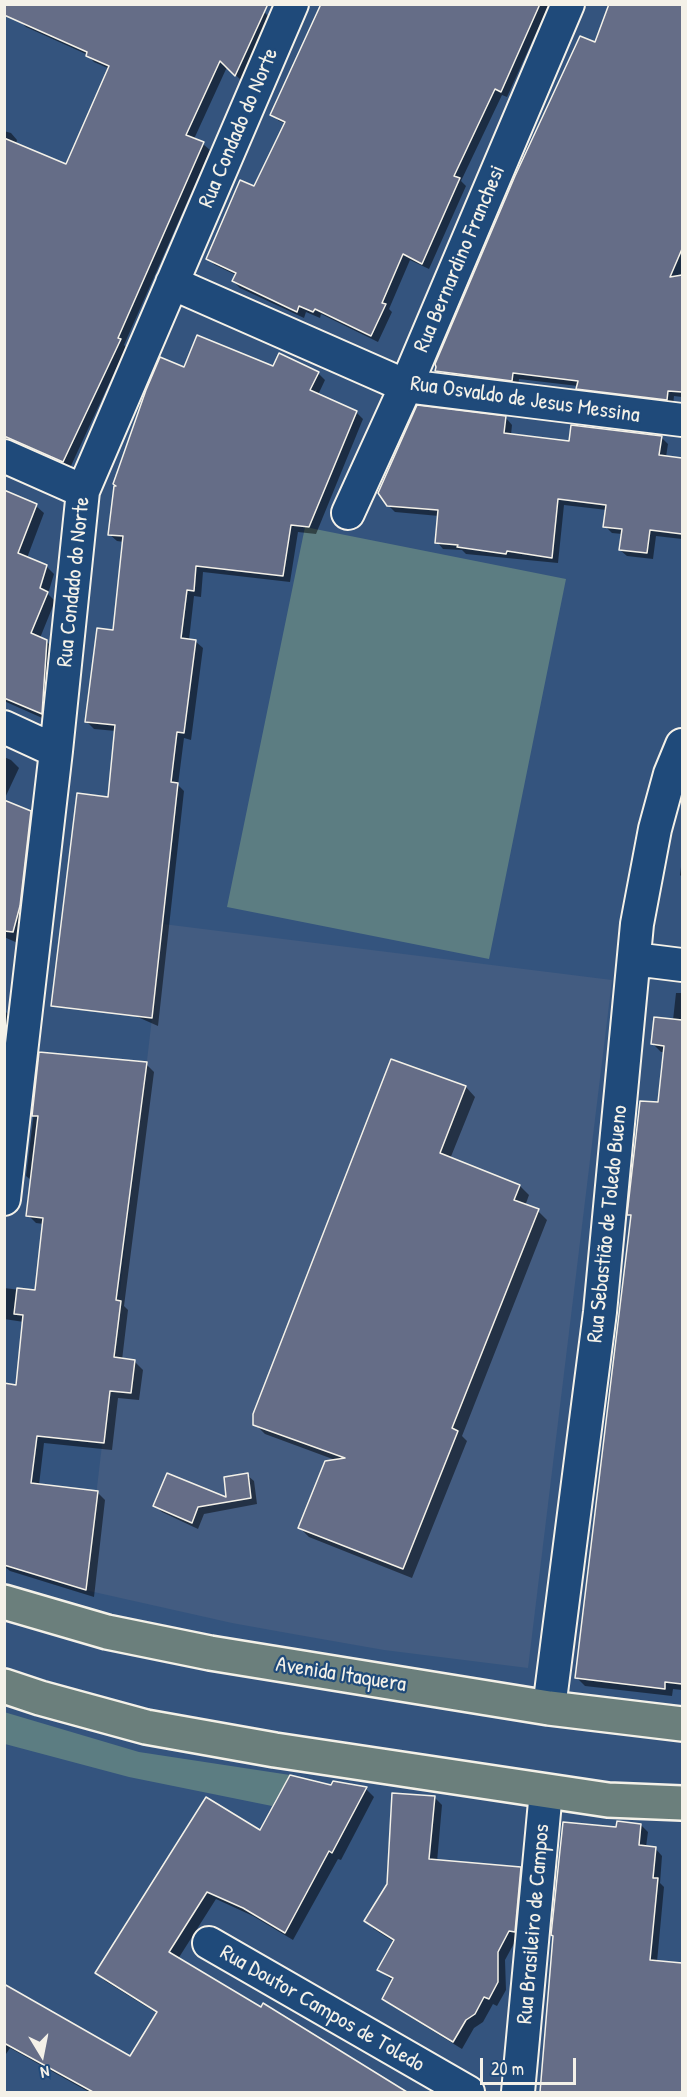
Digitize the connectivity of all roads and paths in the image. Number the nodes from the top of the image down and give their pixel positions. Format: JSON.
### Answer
{"nodes":[{"id":1,"x":292,"y":4,"type":"edge"},
{"id":2,"x":568,"y":4,"type":"edge"},
{"id":3,"x":172,"y":283,"type":"junction"},
{"id":4,"x":406,"y":386,"type":"junction"},
{"id":5,"x":682,"y":420,"type":"edge"},
{"id":6,"x":4,"y":456,"type":"edge"},
{"id":7,"x":83,"y":491,"type":"junction"},
{"id":8,"x":348,"y":513,"type":"dead end"},
{"id":9,"x":4,"y":727,"type":"edge"},
{"id":10,"x":682,"y":745,"type":"edge"},
{"id":11,"x":56,"y":750,"type":"junction"},
{"id":12,"x":634,"y":959,"type":"junction"},
{"id":13,"x":682,"y":964,"type":"edge"},
{"id":14,"x":16,"y":990,"type":"edge"},
{"id":15,"x":4,"y":1199,"type":"edge"},
{"id":16,"x":4,"y":1602,"type":"edge"},
{"id":17,"x":4,"y":1686,"type":"edge"},
{"id":18,"x":549,"y":1708,"type":"junction"},
{"id":19,"x":682,"y":1724,"type":"edge"},
{"id":20,"x":546,"y":1791,"type":"junction"},
{"id":21,"x":682,"y":1803,"type":"edge"},
{"id":22,"x":208,"y":1943,"type":"dead end"},
{"id":23,"x":468,"y":2092,"type":"edge"},
{"id":24,"x":518,"y":2092,"type":"edge"}],
"edges":[{"from":1,"to":3,"type":"street","name":"Rua Condado do Norte"},
{"from":2,"to":4,"type":"street","name":"Rua Bernardino Franchesi"},
{"from":3,"to":4,"type":"street","name":"Rua Osvaldo de Jesus Messina"},
{"from":3,"to":7,"type":"street","name":"Rua Condado do Norte"},
{"from":4,"to":5,"type":"street","name":"Rua Osvaldo de Jesus Messina"},
{"from":4,"to":8,"type":"street","name":"Rua Bernardino Franchesi"},
{"from":6,"to":7,"type":"street"},
{"from":7,"to":11,"type":"street","name":"Rua Condado do Norte"},
{"from":9,"to":11,"type":"street"},
{"from":10,"to":12,"type":"street","name":"Rua Sebastião de Toledo Bueno"},
{"from":11,"to":14,"type":"street","name":"Rua Condado do Norte"},
{"from":12,"to":13,"type":"street"},
{"from":12,"to":18,"type":"street","name":"Rua Sebastião de Toledo Bueno"},
{"from":14,"to":15,"type":"street","name":"Rua Condado do Norte"},
{"from":16,"to":18,"type":"main road","name":"Avenida Itaquera"},
{"from":17,"to":20,"type":"main road"},
{"from":18,"to":19,"type":"main road","name":"Avenida Itaquera"},
{"from":20,"to":21,"type":"main road"},
{"from":20,"to":24,"type":"street","name":"Rua Brasileiro de Campos"},
{"from":22,"to":23,"type":"street","name":"Rua Doutor Campos de Toledo"}]}
